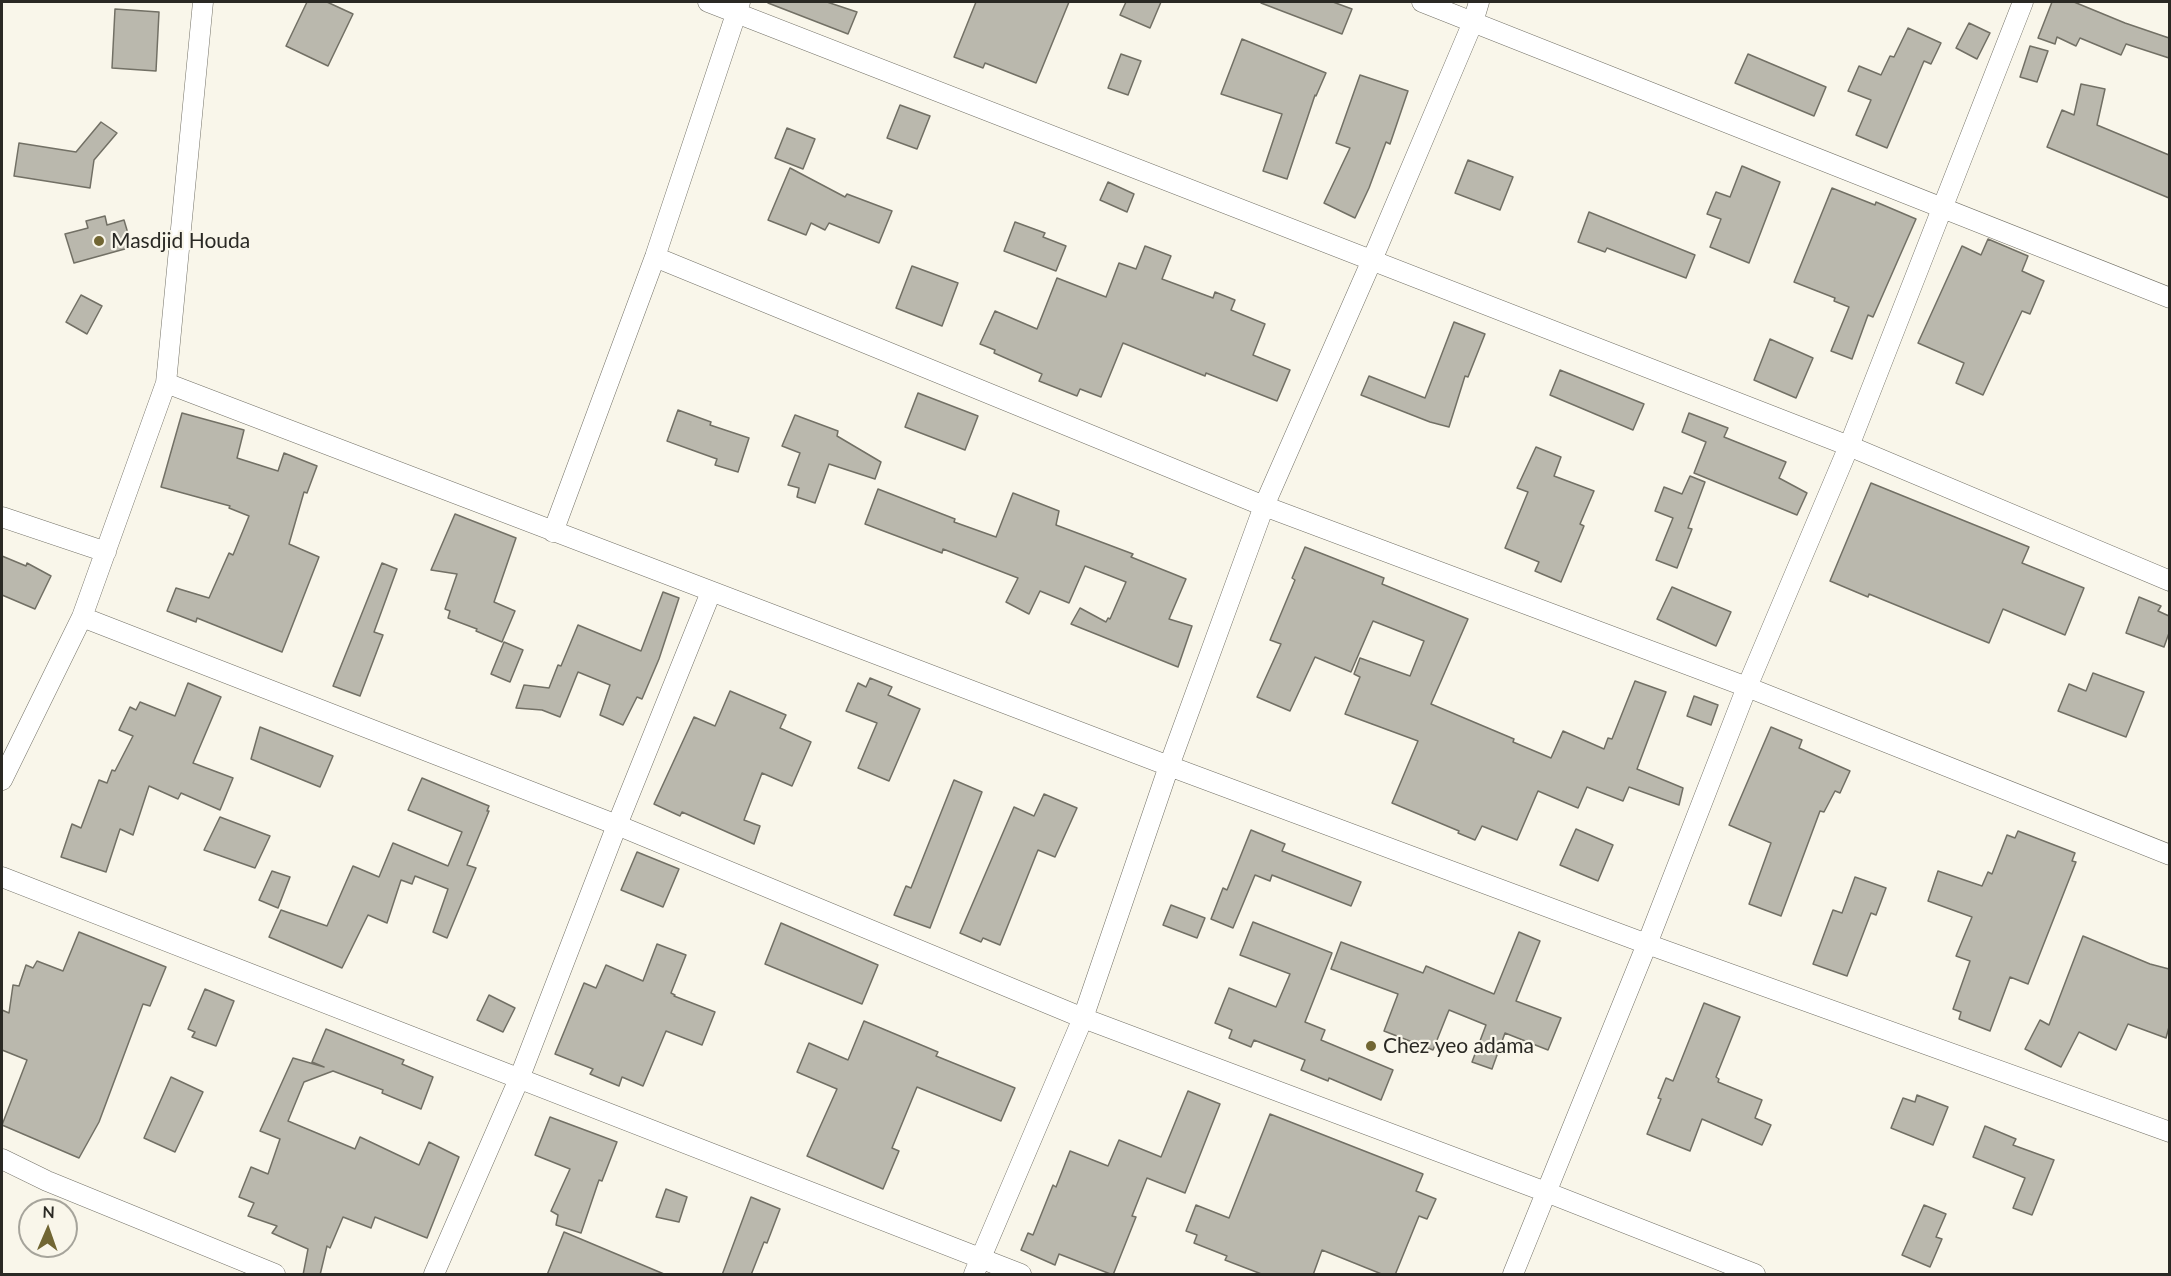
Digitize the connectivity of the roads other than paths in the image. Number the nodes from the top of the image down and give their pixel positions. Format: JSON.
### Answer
{"nodes":[{"id":1,"x":203,"y":2,"type":"edge"},
{"id":2,"x":708,"y":2,"type":"edge"},
{"id":3,"x":1422,"y":2,"type":"edge"},
{"id":4,"x":1479,"y":2,"type":"edge"},
{"id":5,"x":2023,"y":2,"type":"edge"},
{"id":6,"x":738,"y":7,"type":"edge"},
{"id":7,"x":1473,"y":22,"type":"junction"},
{"id":8,"x":1941,"y":209,"type":"junction"},
{"id":9,"x":655,"y":256,"type":"junction"},
{"id":10,"x":1372,"y":260,"type":"junction"},
{"id":11,"x":2169,"y":298,"type":"edge"},
{"id":12,"x":166,"y":383,"type":"junction"},
{"id":13,"x":1849,"y":446,"type":"junction"},
{"id":14,"x":1264,"y":506,"type":"junction"},
{"id":15,"x":2,"y":518,"type":"edge"},
{"id":16,"x":553,"y":532,"type":"junction"},
{"id":17,"x":106,"y":552,"type":"junction"},
{"id":18,"x":2169,"y":581,"type":"edge"},
{"id":19,"x":711,"y":592,"type":"junction"},
{"id":20,"x":82,"y":617,"type":"junction"},
{"id":21,"x":1747,"y":687,"type":"junction"},
{"id":22,"x":1169,"y":766,"type":"junction"},
{"id":23,"x":2,"y":780,"type":"edge"},
{"id":24,"x":617,"y":825,"type":"junction"},
{"id":25,"x":2169,"y":855,"type":"edge"},
{"id":26,"x":2,"y":877,"type":"edge"},
{"id":27,"x":1647,"y":944,"type":"junction"},
{"id":28,"x":1083,"y":1018,"type":"junction"},
{"id":29,"x":519,"y":1079,"type":"junction"},
{"id":30,"x":2169,"y":1132,"type":"edge"},
{"id":31,"x":2,"y":1159,"type":"edge"},
{"id":32,"x":1546,"y":1192,"type":"junction"},
{"id":33,"x":977,"y":1267,"type":"edge"},
{"id":34,"x":275,"y":1275,"type":"edge"},
{"id":35,"x":434,"y":1275,"type":"edge"},
{"id":36,"x":1021,"y":1275,"type":"edge"},
{"id":37,"x":1513,"y":1275,"type":"edge"},
{"id":38,"x":1755,"y":1275,"type":"edge"}],
"edges":[{"from":1,"to":12,"type":"street"},
{"from":2,"to":6,"type":"street"},
{"from":3,"to":7,"type":"street"},
{"from":4,"to":7,"type":"street"},
{"from":5,"to":8,"type":"street"},
{"from":6,"to":9,"type":"street"},
{"from":6,"to":10,"type":"street"},
{"from":7,"to":8,"type":"street"},
{"from":7,"to":10,"type":"street"},
{"from":8,"to":11,"type":"street"},
{"from":8,"to":13,"type":"street"},
{"from":9,"to":14,"type":"street"},
{"from":9,"to":16,"type":"street"},
{"from":10,"to":13,"type":"street"},
{"from":10,"to":14,"type":"street"},
{"from":12,"to":16,"type":"street"},
{"from":12,"to":17,"type":"street"},
{"from":13,"to":18,"type":"street"},
{"from":13,"to":21,"type":"street"},
{"from":14,"to":21,"type":"street"},
{"from":14,"to":22,"type":"street"},
{"from":15,"to":17,"type":"street"},
{"from":16,"to":19,"type":"street"},
{"from":17,"to":20,"type":"street"},
{"from":19,"to":22,"type":"street"},
{"from":19,"to":24,"type":"street"},
{"from":20,"to":23,"type":"street"},
{"from":20,"to":24,"type":"street"},
{"from":21,"to":25,"type":"street"},
{"from":21,"to":27,"type":"street"},
{"from":22,"to":27,"type":"street"},
{"from":22,"to":28,"type":"street"},
{"from":24,"to":28,"type":"street"},
{"from":24,"to":29,"type":"street"},
{"from":26,"to":29,"type":"street"},
{"from":27,"to":30,"type":"street"},
{"from":27,"to":32,"type":"street"},
{"from":28,"to":32,"type":"street"},
{"from":28,"to":33,"type":"street"},
{"from":29,"to":33,"type":"street"},
{"from":29,"to":35,"type":"street"},
{"from":31,"to":34,"type":"street"},
{"from":32,"to":37,"type":"street"},
{"from":32,"to":38,"type":"street"},
{"from":33,"to":36,"type":"street"}]}
